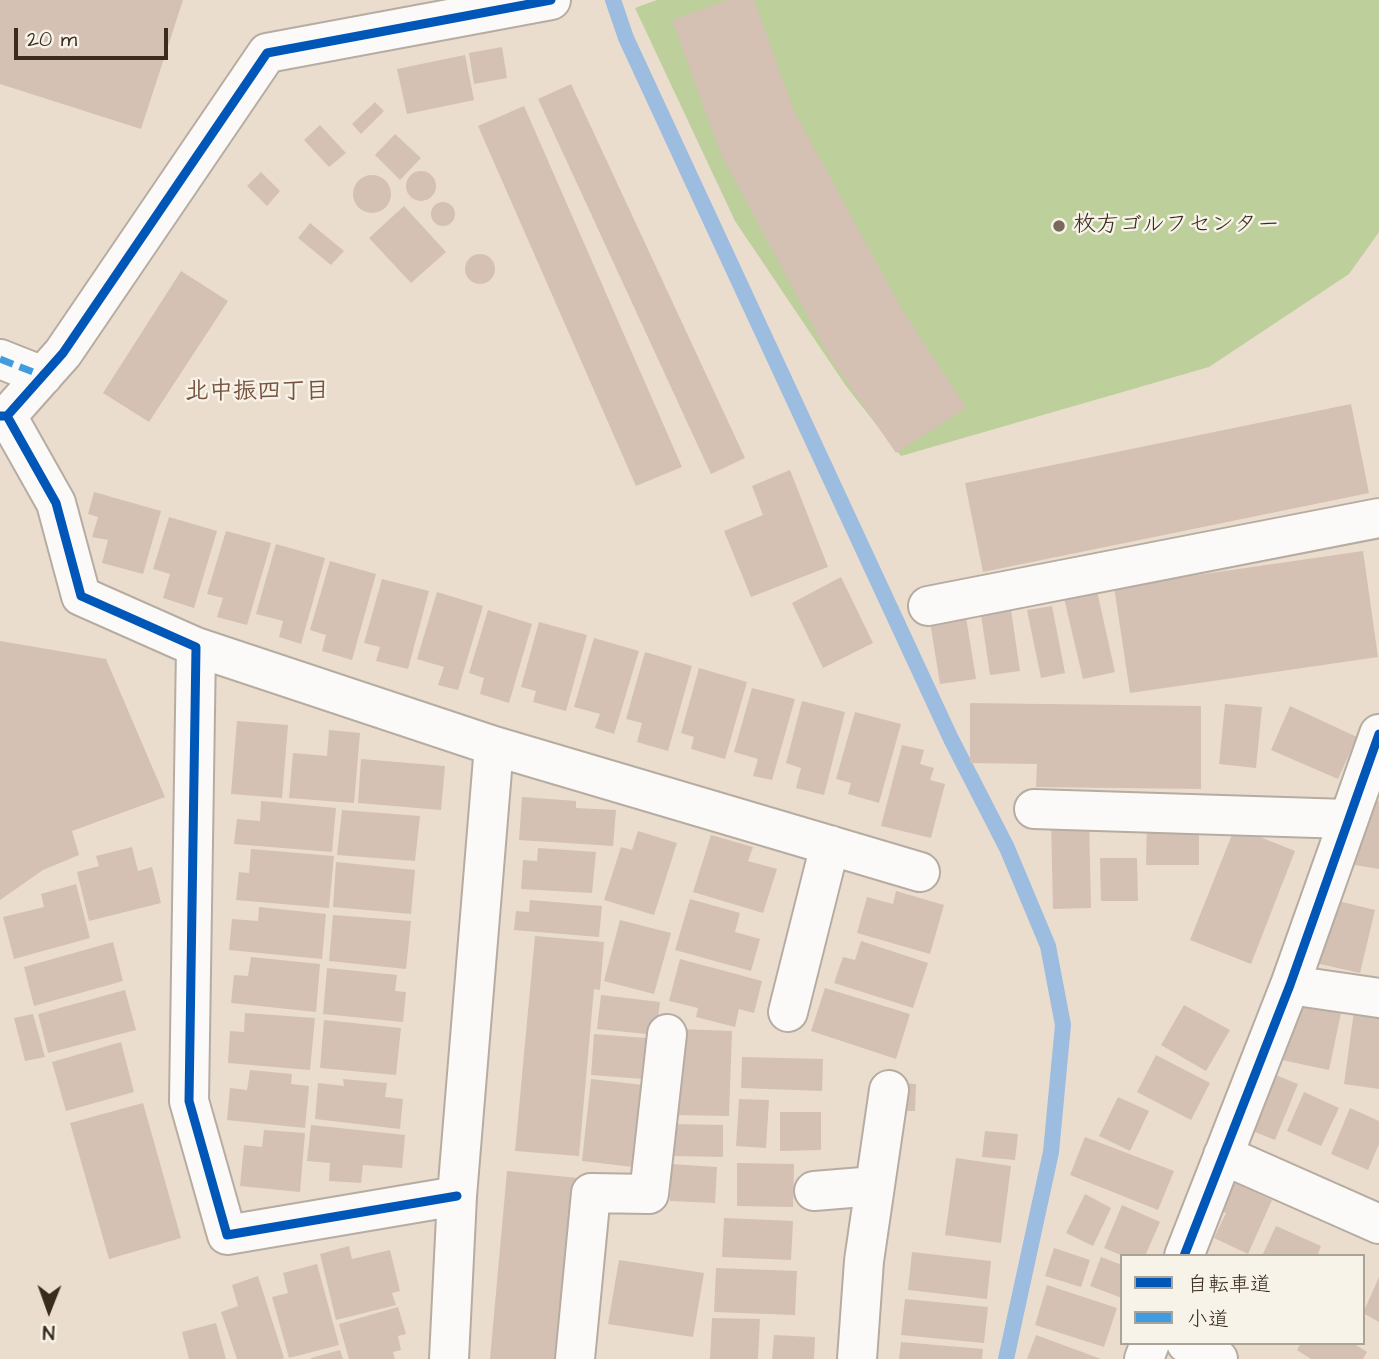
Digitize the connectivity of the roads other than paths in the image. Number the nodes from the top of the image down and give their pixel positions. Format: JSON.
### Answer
{"nodes":[{"id":1,"x":551,"y":0,"type":"edge"},
{"id":2,"x":0,"y":359,"type":"edge"},
{"id":3,"x":43,"y":376,"type":"junction"},
{"id":4,"x":4,"y":416,"type":"edge"},
{"id":5,"x":1379,"y":518,"type":"edge"},
{"id":6,"x":928,"y":606,"type":"dead end"},
{"id":7,"x":196,"y":647,"type":"junction"},
{"id":8,"x":1379,"y":734,"type":"edge"},
{"id":9,"x":494,"y":746,"type":"junction"},
{"id":10,"x":1373,"y":771,"type":"edge"},
{"id":11,"x":1034,"y":809,"type":"dead end"},
{"id":12,"x":1347,"y":818,"type":"junction"},
{"id":13,"x":830,"y":845,"type":"junction"},
{"id":14,"x":920,"y":872,"type":"dead end"},
{"id":15,"x":1290,"y":985,"type":"junction"},
{"id":16,"x":1379,"y":998,"type":"edge"},
{"id":17,"x":788,"y":1012,"type":"dead end"},
{"id":18,"x":667,"y":1034,"type":"dead end"},
{"id":19,"x":889,"y":1090,"type":"dead end"},
{"id":20,"x":1223,"y":1155,"type":"junction"},
{"id":21,"x":875,"y":1186,"type":"junction"},
{"id":22,"x":814,"y":1191,"type":"dead end"},
{"id":23,"x":457,"y":1196,"type":"junction"},
{"id":24,"x":1379,"y":1224,"type":"edge"},
{"id":25,"x":1185,"y":1254,"type":"edge"},
{"id":26,"x":1190,"y":1345,"type":"edge"},
{"id":27,"x":449,"y":1359,"type":"edge"},
{"id":28,"x":575,"y":1359,"type":"edge"},
{"id":29,"x":857,"y":1359,"type":"edge"},
{"id":30,"x":1218,"y":1359,"type":"edge"}],
"edges":[{"from":1,"to":3,"type":"street"},
{"from":2,"to":3,"type":"street"},
{"from":3,"to":4,"type":"street"},
{"from":4,"to":7,"type":"street"},
{"from":5,"to":6,"type":"street"},
{"from":7,"to":9,"type":"street"},
{"from":7,"to":23,"type":"street"},
{"from":8,"to":10,"type":"street"},
{"from":9,"to":13,"type":"street"},
{"from":9,"to":23,"type":"street"},
{"from":10,"to":12,"type":"street"},
{"from":11,"to":12,"type":"street"},
{"from":12,"to":15,"type":"street"},
{"from":13,"to":14,"type":"street"},
{"from":13,"to":17,"type":"street"},
{"from":15,"to":16,"type":"street"},
{"from":15,"to":20,"type":"street"},
{"from":18,"to":28,"type":"street"},
{"from":19,"to":21,"type":"street"},
{"from":20,"to":24,"type":"street"},
{"from":20,"to":25,"type":"street"},
{"from":21,"to":22,"type":"street"},
{"from":21,"to":29,"type":"street"},
{"from":23,"to":27,"type":"street"},
{"from":26,"to":30,"type":"street"}]}
